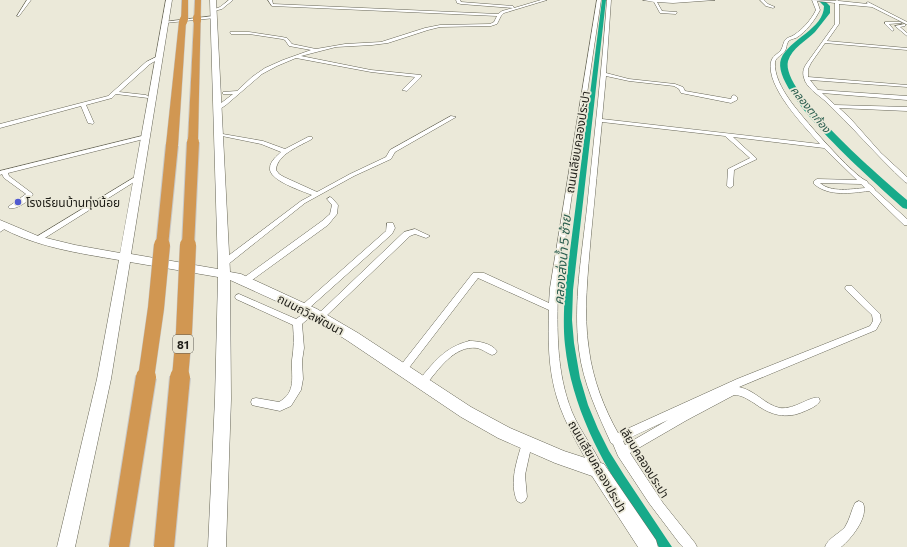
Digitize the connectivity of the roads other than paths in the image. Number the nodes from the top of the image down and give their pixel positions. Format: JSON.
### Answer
{"nodes":[{"id":1,"x":29,"y":0,"type":"edge"},
{"id":2,"x":169,"y":0,"type":"edge"},
{"id":3,"x":185,"y":0,"type":"edge"},
{"id":4,"x":198,"y":0,"type":"edge"},
{"id":5,"x":231,"y":0,"type":"edge"},
{"id":6,"x":270,"y":0,"type":"edge"},
{"id":7,"x":458,"y":0,"type":"edge"},
{"id":8,"x":545,"y":0,"type":"edge"},
{"id":9,"x":599,"y":0,"type":"edge"},
{"id":10,"x":609,"y":0,"type":"edge"},
{"id":11,"x":645,"y":0,"type":"edge"},
{"id":12,"x":713,"y":0,"type":"edge"},
{"id":13,"x":762,"y":0,"type":"edge"},
{"id":14,"x":815,"y":0,"type":"edge"},
{"id":15,"x":862,"y":0,"type":"edge"},
{"id":16,"x":655,"y":1,"type":"junction"},
{"id":17,"x":835,"y":1,"type":"junction"},
{"id":18,"x":873,"y":6,"type":"junction"},
{"id":19,"x":516,"y":7,"type":"junction"},
{"id":20,"x":773,"y":7,"type":"dead end"},
{"id":21,"x":214,"y":9,"type":"edge"},
{"id":22,"x":676,"y":13,"type":"dead end"},
{"id":23,"x":18,"y":15,"type":"dead end"},
{"id":24,"x":499,"y":15,"type":"junction"},
{"id":25,"x":165,"y":22,"type":"junction"},
{"id":26,"x":907,"y":24,"type":"edge"},
{"id":27,"x":892,"y":30,"type":"dead end"},
{"id":28,"x":231,"y":33,"type":"dead end"},
{"id":29,"x":907,"y":35,"type":"edge"},
{"id":30,"x":824,"y":42,"type":"junction"},
{"id":31,"x":907,"y":49,"type":"edge"},
{"id":32,"x":317,"y":50,"type":"junction"},
{"id":33,"x":297,"y":57,"type":"junction"},
{"id":34,"x":160,"y":58,"type":"junction"},
{"id":35,"x":603,"y":74,"type":"junction"},
{"id":36,"x":806,"y":78,"type":"junction"},
{"id":37,"x":907,"y":86,"type":"edge"},
{"id":38,"x":405,"y":90,"type":"dead end"},
{"id":39,"x":816,"y":91,"type":"junction"},
{"id":40,"x":237,"y":92,"type":"junction"},
{"id":41,"x":116,"y":93,"type":"junction"},
{"id":42,"x":225,"y":93,"type":"dead end"},
{"id":43,"x":146,"y":97,"type":"dead end"},
{"id":44,"x":734,"y":97,"type":"dead end"},
{"id":45,"x":907,"y":98,"type":"edge"},
{"id":46,"x":83,"y":105,"type":"junction"},
{"id":47,"x":832,"y":106,"type":"junction"},
{"id":48,"x":218,"y":108,"type":"junction"},
{"id":49,"x":907,"y":109,"type":"edge"},
{"id":50,"x":453,"y":116,"type":"dead end"},
{"id":51,"x":600,"y":120,"type":"junction"},
{"id":52,"x":90,"y":124,"type":"dead end"},
{"id":53,"x":0,"y":126,"type":"edge"},
{"id":54,"x":219,"y":134,"type":"junction"},
{"id":55,"x":727,"y":135,"type":"junction"},
{"id":56,"x":146,"y":137,"type":"junction"},
{"id":57,"x":310,"y":138,"type":"dead end"},
{"id":58,"x":826,"y":146,"type":"junction"},
{"id":59,"x":286,"y":152,"type":"junction"},
{"id":60,"x":2,"y":173,"type":"edge"},
{"id":61,"x":140,"y":176,"type":"junction"},
{"id":62,"x":907,"y":181,"type":"edge"},
{"id":63,"x":865,"y":182,"type":"junction"},
{"id":64,"x":730,"y":186,"type":"dead end"},
{"id":65,"x":872,"y":190,"type":"junction"},
{"id":66,"x":316,"y":194,"type":"junction"},
{"id":67,"x":330,"y":199,"type":"dead end"},
{"id":68,"x":11,"y":207,"type":"dead end"},
{"id":69,"x":907,"y":223,"type":"edge"},
{"id":70,"x":390,"y":225,"type":"dead end"},
{"id":71,"x":2,"y":226,"type":"edge"},
{"id":72,"x":426,"y":236,"type":"dead end"},
{"id":73,"x":37,"y":239,"type":"junction"},
{"id":74,"x":126,"y":258,"type":"junction"},
{"id":75,"x":224,"y":269,"type":"junction"},
{"id":76,"x":246,"y":280,"type":"junction"},
{"id":77,"x":850,"y":288,"type":"dead end"},
{"id":78,"x":239,"y":297,"type":"dead end"},
{"id":79,"x":553,"y":308,"type":"junction"},
{"id":80,"x":312,"y":312,"type":"junction"},
{"id":81,"x":296,"y":322,"type":"junction"},
{"id":82,"x":492,"y":351,"type":"dead end"},
{"id":83,"x":402,"y":370,"type":"junction"},
{"id":84,"x":422,"y":383,"type":"junction"},
{"id":85,"x":815,"y":401,"type":"dead end"},
{"id":86,"x":256,"y":402,"type":"dead end"},
{"id":87,"x":615,"y":440,"type":"junction"},
{"id":88,"x":527,"y":443,"type":"junction"},
{"id":89,"x":622,"y":452,"type":"junction"},
{"id":90,"x":598,"y":470,"type":"junction"},
{"id":91,"x":521,"y":497,"type":"dead end"},
{"id":92,"x":859,"y":508,"type":"dead end"},
{"id":93,"x":66,"y":547,"type":"edge"},
{"id":94,"x":119,"y":547,"type":"edge"},
{"id":95,"x":164,"y":547,"type":"edge"},
{"id":96,"x":217,"y":547,"type":"edge"},
{"id":97,"x":649,"y":547,"type":"edge"},
{"id":98,"x":691,"y":547,"type":"edge"},
{"id":99,"x":831,"y":547,"type":"edge"}],
"edges":[{"from":1,"to":23,"type":"street"},
{"from":2,"to":25,"type":"main road"},
{"from":3,"to":94,"type":"highway","bridge":true},
{"from":4,"to":95,"type":"highway","number":"81","bridge":true},
{"from":5,"to":21,"type":"street"},
{"from":6,"to":24,"type":"street"},
{"from":7,"to":19,"type":"street"},
{"from":8,"to":19,"type":"street"},
{"from":9,"to":79,"type":"street","name":"ถนนเลียบคลองประปา"},
{"from":10,"to":35,"type":"street","name":"เลียบคลองประปา"},
{"from":11,"to":16,"type":"street"},
{"from":12,"to":16,"type":"street"},
{"from":13,"to":20,"type":"street"},
{"from":14,"to":17,"type":"street"},
{"from":14,"to":58,"type":"street"},
{"from":15,"to":18,"type":"street"},
{"from":16,"to":22,"type":"street"},
{"from":17,"to":18,"type":"street"},
{"from":17,"to":30,"type":"street"},
{"from":18,"to":26,"type":"street"},
{"from":19,"to":24,"type":"street"},
{"from":21,"to":25,"type":"street"},
{"from":21,"to":48,"type":"main road"},
{"from":24,"to":32,"type":"street"},
{"from":25,"to":34,"type":"main road"},
{"from":26,"to":27,"type":"street"},
{"from":26,"to":29,"type":"street"},
{"from":28,"to":32,"type":"street"},
{"from":30,"to":31,"type":"street"},
{"from":30,"to":36,"type":"street"},
{"from":32,"to":33,"type":"street"},
{"from":33,"to":38,"type":"street"},
{"from":33,"to":40,"type":"street"},
{"from":34,"to":41,"type":"street"},
{"from":34,"to":56,"type":"main road"},
{"from":35,"to":44,"type":"street"},
{"from":35,"to":51,"type":"street","name":"เลียบคลองประปา"},
{"from":36,"to":37,"type":"street"},
{"from":36,"to":39,"type":"street"},
{"from":39,"to":45,"type":"street"},
{"from":39,"to":47,"type":"street"},
{"from":40,"to":42,"type":"street"},
{"from":40,"to":48,"type":"street"},
{"from":41,"to":43,"type":"street"},
{"from":41,"to":46,"type":"street"},
{"from":46,"to":52,"type":"street"},
{"from":46,"to":53,"type":"street"},
{"from":47,"to":49,"type":"street"},
{"from":47,"to":62,"type":"street"},
{"from":48,"to":54,"type":"main road"},
{"from":50,"to":66,"type":"street"},
{"from":51,"to":55,"type":"street"},
{"from":51,"to":87,"type":"street","name":"เลียบคลองประปา"},
{"from":54,"to":59,"type":"street"},
{"from":54,"to":75,"type":"main road"},
{"from":55,"to":58,"type":"street"},
{"from":55,"to":64,"type":"street"},
{"from":56,"to":60,"type":"street"},
{"from":56,"to":61,"type":"main road"},
{"from":57,"to":59,"type":"street"},
{"from":58,"to":63,"type":"street"},
{"from":59,"to":66,"type":"street"},
{"from":60,"to":68,"type":"street"},
{"from":61,"to":73,"type":"street"},
{"from":61,"to":74,"type":"main road"},
{"from":63,"to":65,"type":"street"},
{"from":63,"to":65,"type":"street"},
{"from":65,"to":69,"type":"street"},
{"from":66,"to":75,"type":"street"},
{"from":67,"to":76,"type":"street"},
{"from":70,"to":80,"type":"street"},
{"from":71,"to":73,"type":"main road","name":"ถนนถวิลพัฒนา"},
{"from":72,"to":80,"type":"street"},
{"from":73,"to":74,"type":"main road","name":"ถนนถวิลพัฒนา"},
{"from":74,"to":75,"type":"main road","name":"ถนนถวิลพัฒนา"},
{"from":74,"to":93,"type":"main road"},
{"from":75,"to":76,"type":"main road","name":"ถนนถวิลพัฒนา"},
{"from":75,"to":96,"type":"main road"},
{"from":76,"to":80,"type":"main road","name":"ถนนถวิลพัฒนา"},
{"from":77,"to":87,"type":"street"},
{"from":78,"to":81,"type":"street"},
{"from":79,"to":83,"type":"street"},
{"from":79,"to":90,"type":"street","name":"ถนนเลียบคลองประปา"},
{"from":80,"to":81,"type":"street"},
{"from":80,"to":83,"type":"main road","name":"ถนนถวิลพัฒนา"},
{"from":81,"to":86,"type":"street"},
{"from":82,"to":84,"type":"street"},
{"from":83,"to":84,"type":"main road","name":"ถนนถวิลพัฒนา"},
{"from":84,"to":88,"type":"main road","name":"ถนนถวิลพัฒนา"},
{"from":85,"to":89,"type":"street"},
{"from":87,"to":89,"type":"street","name":"เลียบคลองประปา"},
{"from":88,"to":90,"type":"main road","name":"ถนนถวิลพัฒนา"},
{"from":88,"to":91,"type":"street"},
{"from":89,"to":98,"type":"street","name":"เลียบคลองประปา"},
{"from":90,"to":97,"type":"main road","name":"ถนนเลียบคลองประปา"},
{"from":92,"to":99,"type":"street"}]}
